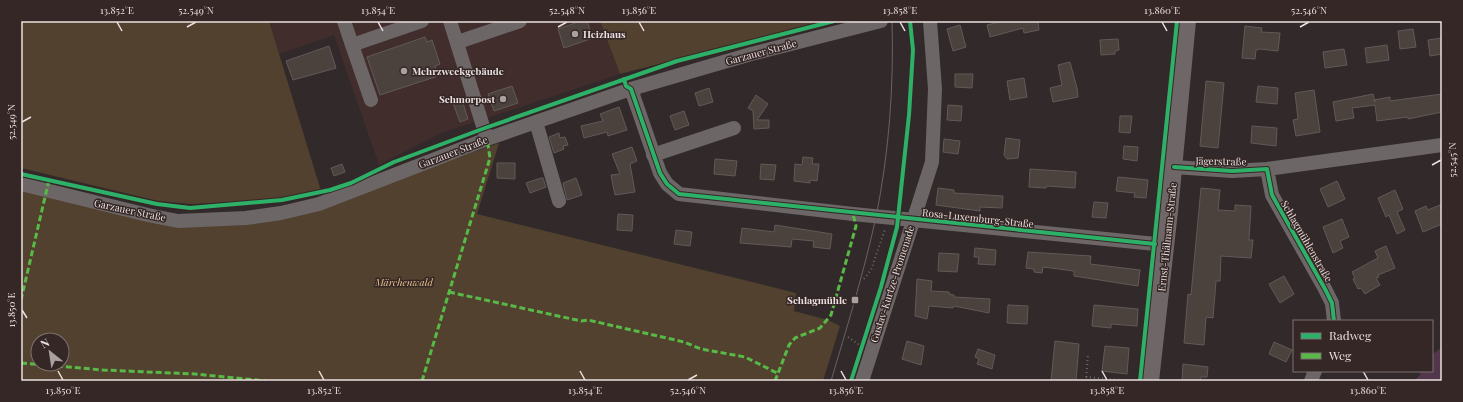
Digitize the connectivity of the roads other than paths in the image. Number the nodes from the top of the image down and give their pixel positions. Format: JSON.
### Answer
{"nodes":[{"id":1,"x":344,"y":21,"type":"edge"},
{"id":2,"x":422,"y":21,"type":"edge"},
{"id":3,"x":450,"y":21,"type":"edge"},
{"id":4,"x":520,"y":21,"type":"edge"},
{"id":5,"x":881,"y":21,"type":"edge"},
{"id":6,"x":930,"y":21,"type":"edge"},
{"id":7,"x":1187,"y":21,"type":"edge"},
{"id":8,"x":458,"y":42,"type":"junction"},
{"id":9,"x":352,"y":45,"type":"junction"},
{"id":10,"x":631,"y":90,"type":"junction"},
{"id":11,"x":371,"y":100,"type":"dead end"},
{"id":12,"x":536,"y":122,"type":"junction"},
{"id":13,"x":734,"y":128,"type":"dead end"},
{"id":14,"x":487,"y":139,"type":"junction"},
{"id":15,"x":1442,"y":145,"type":"edge"},
{"id":16,"x":653,"y":155,"type":"junction"},
{"id":17,"x":1174,"y":167,"type":"junction"},
{"id":18,"x":1267,"y":169,"type":"junction"},
{"id":19,"x":21,"y":184,"type":"edge"},
{"id":20,"x":559,"y":200,"type":"dead end"},
{"id":21,"x":914,"y":219,"type":"junction"},
{"id":22,"x":1166,"y":245,"type":"junction"},
{"id":23,"x":1334,"y":320,"type":"edge"},
{"id":24,"x":862,"y":381,"type":"edge"},
{"id":25,"x":1150,"y":381,"type":"edge"}],
"edges":[{"from":1,"to":9,"type":"street"},
{"from":2,"to":9,"type":"street"},
{"from":3,"to":8,"type":"street"},
{"from":4,"to":8,"type":"street"},
{"from":5,"to":10,"type":"street","name":"Garzauer Straße"},
{"from":6,"to":21,"type":"street","name":"Gustav-Kurtze-Promenade"},
{"from":7,"to":17,"type":"main road","name":"Ernst-Thälmann-Straße"},
{"from":8,"to":14,"type":"street"},
{"from":9,"to":11,"type":"street"},
{"from":10,"to":12,"type":"street","name":"Garzauer Straße"},
{"from":10,"to":16,"type":"street","name":"Rosa-Luxemburg-Straße"},
{"from":12,"to":14,"type":"street","name":"Garzauer Straße"},
{"from":12,"to":20,"type":"street"},
{"from":13,"to":16,"type":"street"},
{"from":14,"to":19,"type":"street","name":"Garzauer Straße"},
{"from":15,"to":18,"type":"street","name":"Jägerstraße"},
{"from":16,"to":21,"type":"street","name":"Rosa-Luxemburg-Straße"},
{"from":17,"to":18,"type":"street","name":"Jägerstraße"},
{"from":17,"to":22,"type":"main road","name":"Ernst-Thälmann-Straße"},
{"from":18,"to":23,"type":"street","name":"Schlagmühlenstraße"},
{"from":21,"to":22,"type":"street","name":"Rosa-Luxemburg-Straße"},
{"from":21,"to":24,"type":"street","name":"Gustav-Kurtze-Promenade"},
{"from":22,"to":25,"type":"main road","name":"Ernst-Thälmann-Straße"}]}
